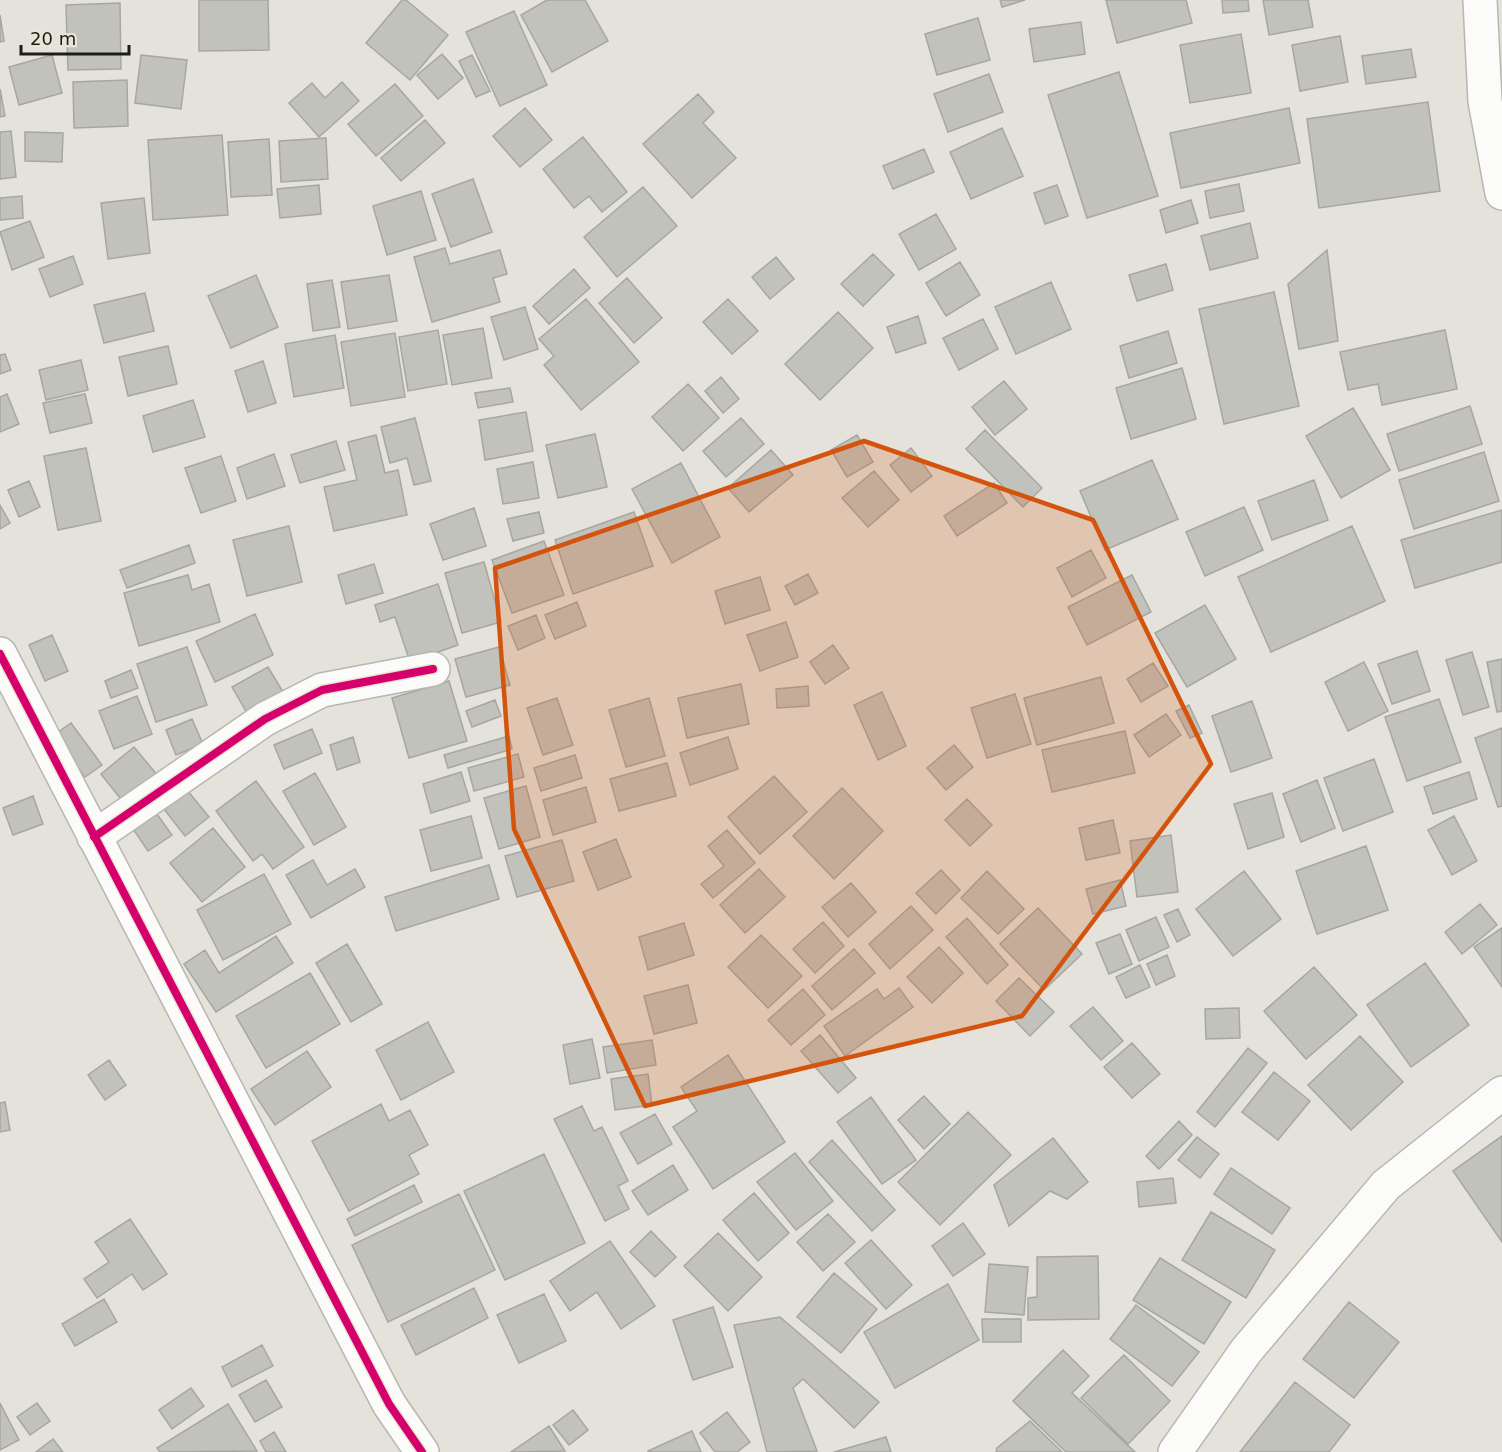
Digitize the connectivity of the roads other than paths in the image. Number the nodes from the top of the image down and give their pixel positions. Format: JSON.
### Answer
{"nodes":[{"id":1,"x":1480,"y":0,"type":"edge"},
{"id":2,"x":1502,"y":193,"type":"edge"},
{"id":3,"x":0,"y":654,"type":"edge"},
{"id":4,"x":434,"y":669,"type":"dead end"},
{"id":5,"x":94,"y":837,"type":"junction"},
{"id":6,"x":1502,"y":1093,"type":"edge"},
{"id":7,"x":422,"y":1452,"type":"edge"},
{"id":8,"x":1175,"y":1452,"type":"edge"}],
"edges":[{"from":1,"to":2,"type":"street"},
{"from":3,"to":5,"type":"street"},
{"from":4,"to":5,"type":"street"},
{"from":5,"to":7,"type":"street"},
{"from":6,"to":8,"type":"street"}]}
